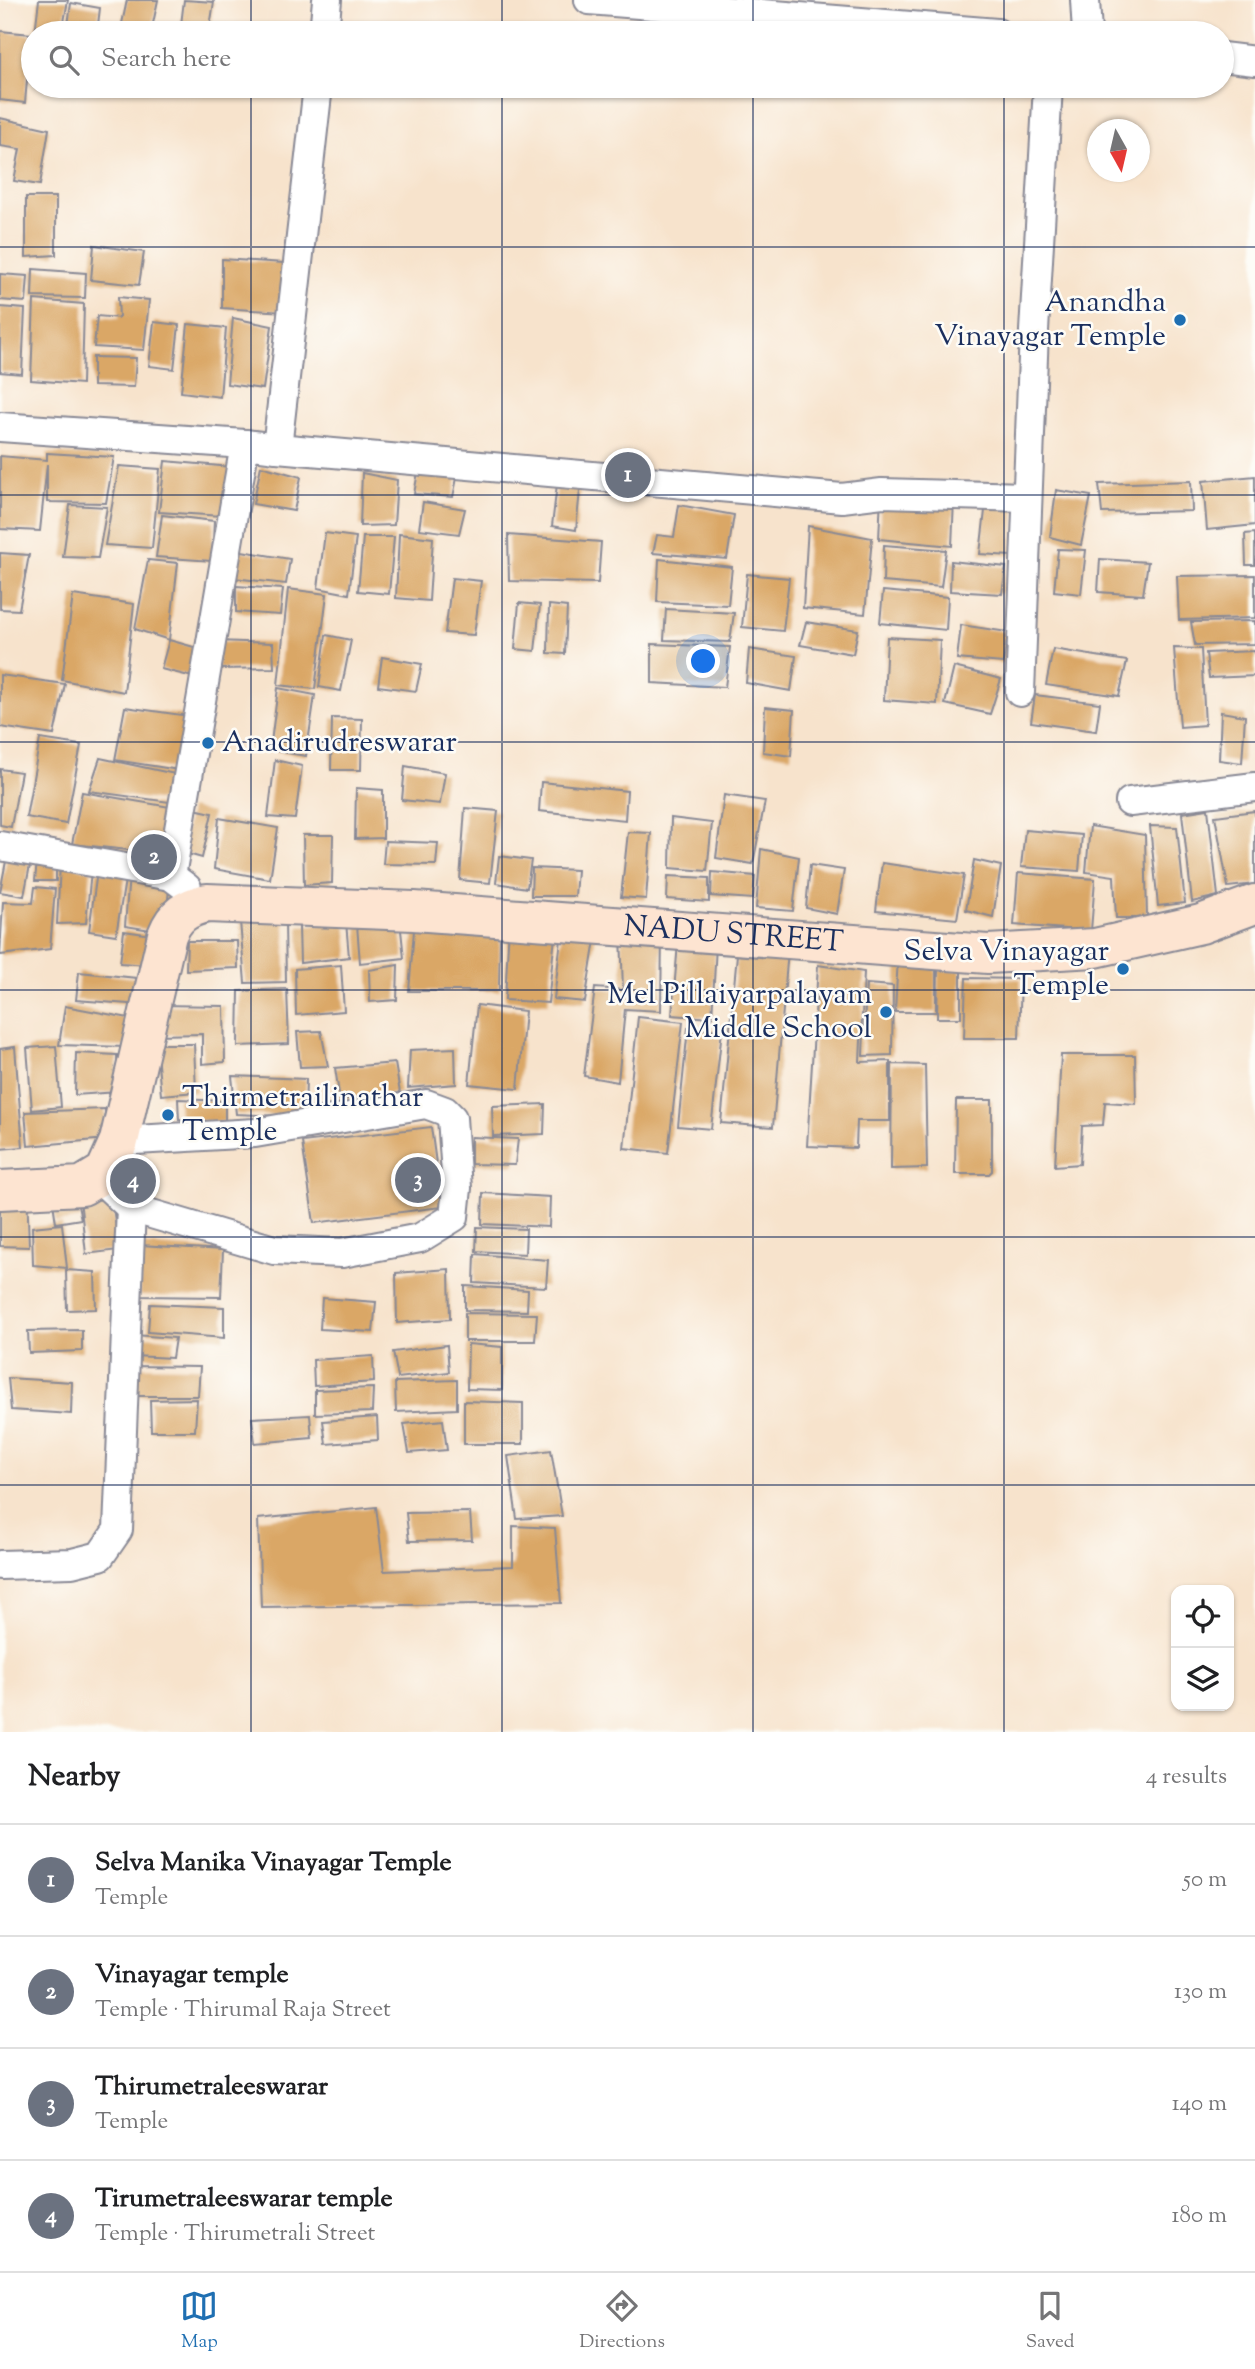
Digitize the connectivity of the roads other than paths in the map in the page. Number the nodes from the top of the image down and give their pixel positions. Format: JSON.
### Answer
{"nodes":[{"id":1,"x":327,"y":0,"type":"edge"},
{"id":2,"x":589,"y":0,"type":"edge"},
{"id":3,"x":1085,"y":0,"type":"edge"},
{"id":4,"x":325,"y":21,"type":"edge"},
{"id":5,"x":849,"y":21,"type":"edge"},
{"id":6,"x":1086,"y":21,"type":"edge"},
{"id":7,"x":1234,"y":58,"type":"edge"},
{"id":8,"x":1255,"y":61,"type":"edge"},
{"id":9,"x":317,"y":98,"type":"edge"},
{"id":10,"x":1047,"y":98,"type":"edge"},
{"id":11,"x":0,"y":428,"type":"edge"},
{"id":12,"x":245,"y":444,"type":"junction"},
{"id":13,"x":277,"y":448,"type":"junction"},
{"id":14,"x":1027,"y":497,"type":"junction"},
{"id":15,"x":1020,"y":692,"type":"dead end"},
{"id":16,"x":1255,"y":788,"type":"edge"},
{"id":17,"x":1130,"y":802,"type":"dead end"},
{"id":18,"x":0,"y":846,"type":"edge"},
{"id":19,"x":172,"y":876,"type":"junction"},
{"id":20,"x":207,"y":903,"type":"junction"},
{"id":21,"x":1255,"y":904,"type":"edge"},
{"id":22,"x":119,"y":1141,"type":"junction"},
{"id":23,"x":99,"y":1178,"type":"junction"},
{"id":24,"x":0,"y":1190,"type":"edge"},
{"id":25,"x":131,"y":1208,"type":"junction"},
{"id":26,"x":0,"y":1565,"type":"edge"}],
"edges":[{"from":1,"to":4,"type":"street"},
{"from":2,"to":5,"type":"street"},
{"from":3,"to":6,"type":"street"},
{"from":7,"to":8,"type":"street"},
{"from":9,"to":13,"type":"street"},
{"from":10,"to":14,"type":"street"},
{"from":11,"to":12,"type":"street"},
{"from":12,"to":13,"type":"street"},
{"from":12,"to":19,"type":"street"},
{"from":13,"to":14,"type":"street"},
{"from":14,"to":15,"type":"street"},
{"from":16,"to":17,"type":"street"},
{"from":18,"to":19,"type":"street"},
{"from":19,"to":20,"type":"street"},
{"from":20,"to":21,"type":"main road","name":"NADU STREET"},
{"from":20,"to":22,"type":"main road"},
{"from":22,"to":23,"type":"main road"},
{"from":22,"to":25,"type":"street"},
{"from":23,"to":24,"type":"main road"},
{"from":23,"to":25,"type":"street"},
{"from":25,"to":26,"type":"street"}]}
